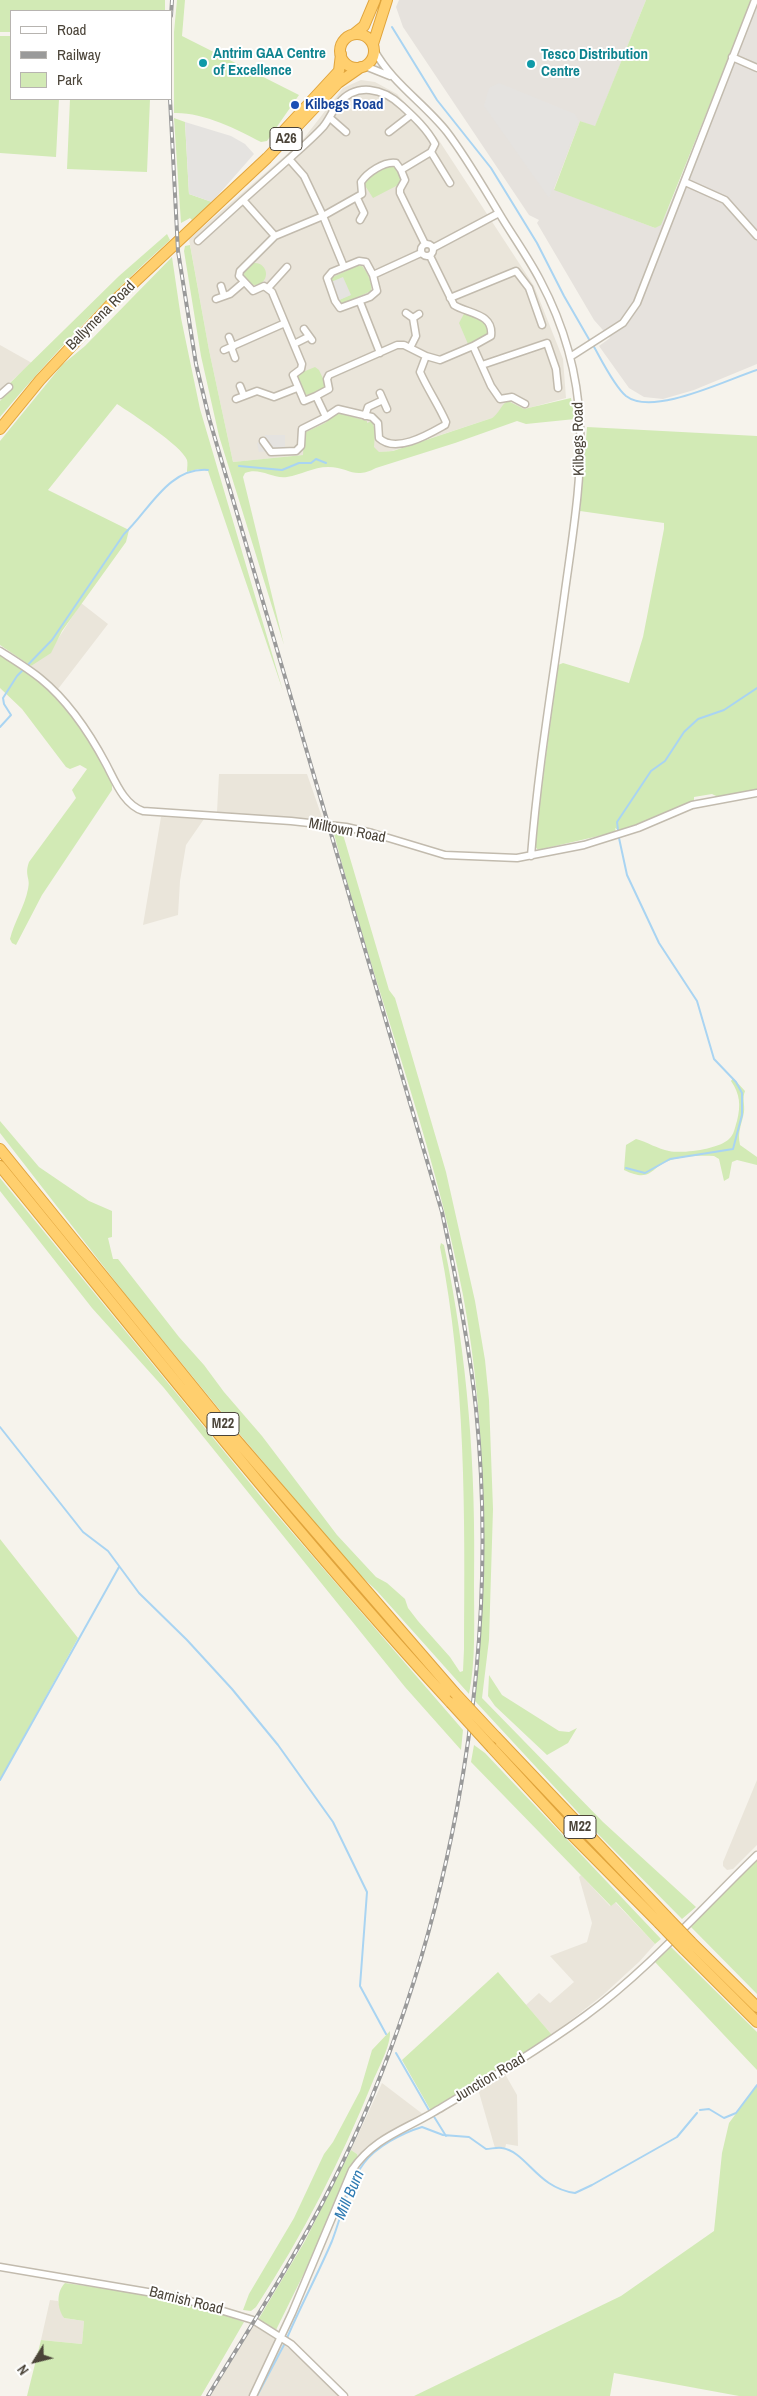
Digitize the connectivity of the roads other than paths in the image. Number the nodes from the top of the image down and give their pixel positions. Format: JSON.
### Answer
{"nodes":[{"id":1,"x":376,"y":0,"type":"edge"},
{"id":2,"x":386,"y":0,"type":"edge"},
{"id":3,"x":755,"y":0,"type":"edge"},
{"id":4,"x":354,"y":34,"type":"junction"},
{"id":5,"x":374,"y":47,"type":"junction"},
{"id":6,"x":341,"y":54,"type":"junction"},
{"id":7,"x":732,"y":58,"type":"junction"},
{"id":8,"x":363,"y":67,"type":"junction"},
{"id":9,"x":757,"y":68,"type":"edge"},
{"id":10,"x":391,"y":76,"type":"junction"},
{"id":11,"x":411,"y":115,"type":"junction"},
{"id":12,"x":330,"y":118,"type":"junction"},
{"id":13,"x":346,"y":132,"type":"dead end"},
{"id":14,"x":389,"y":132,"type":"dead end"},
{"id":15,"x":431,"y":152,"type":"junction"},
{"id":16,"x":289,"y":159,"type":"junction"},
{"id":17,"x":401,"y":170,"type":"junction"},
{"id":18,"x":685,"y":182,"type":"junction"},
{"id":19,"x":450,"y":183,"type":"dead end"},
{"id":20,"x":357,"y":198,"type":"junction"},
{"id":21,"x":243,"y":200,"type":"junction"},
{"id":22,"x":211,"y":212,"type":"junction"},
{"id":23,"x":499,"y":213,"type":"junction"},
{"id":24,"x":323,"y":216,"type":"junction"},
{"id":25,"x":360,"y":220,"type":"dead end"},
{"id":26,"x":204,"y":236,"type":"junction"},
{"id":27,"x":275,"y":236,"type":"junction"},
{"id":28,"x":757,"y":236,"type":"edge"},
{"id":29,"x":198,"y":241,"type":"dead end"},
{"id":30,"x":210,"y":243,"type":"dead end"},
{"id":31,"x":425,"y":244,"type":"junction"},
{"id":32,"x":433,"y":248,"type":"junction"},
{"id":33,"x":421,"y":253,"type":"junction"},
{"id":34,"x":430,"y":256,"type":"junction"},
{"id":35,"x":286,"y":267,"type":"dead end"},
{"id":36,"x":344,"y":267,"type":"junction"},
{"id":37,"x":373,"y":275,"type":"junction"},
{"id":38,"x":244,"y":282,"type":"junction"},
{"id":39,"x":221,"y":286,"type":"dead end"},
{"id":40,"x":268,"y":288,"type":"junction"},
{"id":41,"x":224,"y":296,"type":"junction"},
{"id":42,"x":450,"y":298,"type":"junction"},
{"id":43,"x":216,"y":299,"type":"dead end"},
{"id":44,"x":360,"y":302,"type":"junction"},
{"id":45,"x":406,"y":313,"type":"dead end"},
{"id":46,"x":285,"y":323,"type":"junction"},
{"id":47,"x":542,"y":325,"type":"dead end"},
{"id":48,"x":304,"y":328,"type":"dead end"},
{"id":49,"x":229,"y":337,"type":"dead end"},
{"id":50,"x":566,"y":341,"type":"junction"},
{"id":51,"x":294,"y":344,"type":"junction"},
{"id":52,"x":473,"y":346,"type":"junction"},
{"id":53,"x":230,"y":348,"type":"junction"},
{"id":54,"x":410,"y":348,"type":"junction"},
{"id":55,"x":584,"y":349,"type":"junction"},
{"id":56,"x":380,"y":353,"type":"junction"},
{"id":57,"x":426,"y":356,"type":"junction"},
{"id":58,"x":570,"y":357,"type":"junction"},
{"id":59,"x":235,"y":358,"type":"dead end"},
{"id":60,"x":482,"y":365,"type":"junction"},
{"id":61,"x":240,"y":386,"type":"dead end"},
{"id":62,"x":9,"y":387,"type":"dead end"},
{"id":63,"x":297,"y":388,"type":"junction"},
{"id":64,"x":558,"y":388,"type":"dead end"},
{"id":65,"x":380,"y":392,"type":"dead end"},
{"id":66,"x":0,"y":395,"type":"edge"},
{"id":67,"x":244,"y":396,"type":"junction"},
{"id":68,"x":316,"y":396,"type":"junction"},
{"id":69,"x":236,"y":399,"type":"dead end"},
{"id":70,"x":383,"y":400,"type":"junction"},
{"id":71,"x":525,"y":404,"type":"dead end"},
{"id":72,"x":387,"y":409,"type":"dead end"},
{"id":73,"x":365,"y":416,"type":"junction"},
{"id":74,"x":326,"y":417,"type":"junction"},
{"id":75,"x":446,"y":424,"type":"junction"},
{"id":76,"x":454,"y":428,"type":"dead end"},
{"id":77,"x":0,"y":429,"type":"edge"},
{"id":78,"x":263,"y":441,"type":"dead end"},
{"id":79,"x":0,"y":651,"type":"edge"},
{"id":80,"x":757,"y":793,"type":"edge"},
{"id":81,"x":532,"y":856,"type":"junction"},
{"id":82,"x":0,"y":1149,"type":"edge"},
{"id":83,"x":0,"y":1167,"type":"edge"},
{"id":84,"x":757,"y":1854,"type":"edge"},
{"id":85,"x":662,"y":1919,"type":"junction"},
{"id":86,"x":688,"y":1945,"type":"junction"},
{"id":87,"x":757,"y":2007,"type":"edge"},
{"id":88,"x":757,"y":2022,"type":"edge"},
{"id":89,"x":0,"y":2267,"type":"edge"},
{"id":90,"x":284,"y":2340,"type":"junction"},
{"id":91,"x":253,"y":2396,"type":"edge"},
{"id":92,"x":344,"y":2396,"type":"edge"}],
"edges":[{"from":1,"to":4,"type":"highway","number":"A26"},
{"from":2,"to":5,"type":"highway","number":"A26"},
{"from":3,"to":7,"type":"street"},
{"from":4,"to":5,"type":"highway"},
{"from":4,"to":6,"type":"highway","number":"A26"},
{"from":5,"to":8,"type":"highway","number":"A26"},
{"from":5,"to":10,"type":"street","name":"Kilbegs Road"},
{"from":6,"to":8,"type":"highway"},
{"from":6,"to":22,"type":"highway","name":"Ballymena Road","number":"A26"},
{"from":7,"to":9,"type":"street"},
{"from":7,"to":18,"type":"street"},
{"from":8,"to":10,"type":"street","name":"Kilbegs Road"},
{"from":8,"to":22,"type":"highway","name":"Ballymena Road","number":"A26"},
{"from":10,"to":23,"type":"street","name":"Kilbegs Road"},
{"from":11,"to":12,"type":"street"},
{"from":11,"to":14,"type":"street"},
{"from":11,"to":15,"type":"street"},
{"from":12,"to":13,"type":"street"},
{"from":12,"to":16,"type":"street"},
{"from":15,"to":17,"type":"street"},
{"from":15,"to":19,"type":"street"},
{"from":16,"to":21,"type":"street"},
{"from":16,"to":24,"type":"street"},
{"from":17,"to":20,"type":"street"},
{"from":17,"to":31,"type":"street"},
{"from":18,"to":28,"type":"street"},
{"from":18,"to":55,"type":"street"},
{"from":20,"to":24,"type":"street"},
{"from":20,"to":25,"type":"street"},
{"from":21,"to":26,"type":"street"},
{"from":21,"to":27,"type":"street"},
{"from":22,"to":77,"type":"highway","name":"Ballymena Road","number":"A26"},
{"from":23,"to":32,"type":"street"},
{"from":23,"to":50,"type":"street","name":"Kilbegs Road"},
{"from":24,"to":27,"type":"street"},
{"from":24,"to":36,"type":"street"},
{"from":26,"to":29,"type":"street"},
{"from":26,"to":30,"type":"street"},
{"from":27,"to":38,"type":"street"},
{"from":31,"to":32,"type":"street"},
{"from":31,"to":33,"type":"street"},
{"from":32,"to":34,"type":"street"},
{"from":33,"to":34,"type":"street"},
{"from":33,"to":37,"type":"street"},
{"from":34,"to":42,"type":"street"},
{"from":35,"to":40,"type":"street"},
{"from":36,"to":37,"type":"street"},
{"from":36,"to":44,"type":"street"},
{"from":37,"to":44,"type":"street"},
{"from":38,"to":40,"type":"street"},
{"from":38,"to":41,"type":"street"},
{"from":39,"to":41,"type":"street"},
{"from":40,"to":46,"type":"street"},
{"from":41,"to":43,"type":"street"},
{"from":42,"to":47,"type":"street"},
{"from":42,"to":52,"type":"street"},
{"from":44,"to":56,"type":"street"},
{"from":45,"to":54,"type":"street"},
{"from":46,"to":51,"type":"street"},
{"from":46,"to":53,"type":"street"},
{"from":48,"to":51,"type":"street"},
{"from":49,"to":53,"type":"street"},
{"from":50,"to":55,"type":"street"},
{"from":50,"to":58,"type":"street","name":"Kilbegs Road"},
{"from":51,"to":63,"type":"street"},
{"from":52,"to":57,"type":"street"},
{"from":52,"to":60,"type":"street"},
{"from":53,"to":59,"type":"street"},
{"from":54,"to":56,"type":"street"},
{"from":54,"to":57,"type":"street"},
{"from":55,"to":58,"type":"street"},
{"from":56,"to":68,"type":"street"},
{"from":57,"to":75,"type":"street"},
{"from":58,"to":81,"type":"street","name":"Kilbegs Road"},
{"from":60,"to":64,"type":"street"},
{"from":60,"to":71,"type":"street"},
{"from":61,"to":67,"type":"street"},
{"from":62,"to":66,"type":"street"},
{"from":63,"to":67,"type":"street"},
{"from":63,"to":68,"type":"street"},
{"from":65,"to":70,"type":"street"},
{"from":67,"to":69,"type":"street"},
{"from":68,"to":74,"type":"street"},
{"from":70,"to":72,"type":"street"},
{"from":70,"to":73,"type":"street"},
{"from":73,"to":74,"type":"street"},
{"from":73,"to":75,"type":"street"},
{"from":74,"to":78,"type":"street"},
{"from":75,"to":76,"type":"street"},
{"from":79,"to":81,"type":"street","name":"Milltown Road"},
{"from":80,"to":81,"type":"street","name":"Milltown Road"},
{"from":82,"to":85,"type":"highway","number":"M22","bridge":true},
{"from":83,"to":85,"type":"highway","number":"M22","bridge":true},
{"from":84,"to":90,"type":"street","name":"Junction Road"},
{"from":85,"to":86,"type":"highway","number":"M22","bridge":true},
{"from":86,"to":87,"type":"highway","number":"M22"},
{"from":86,"to":88,"type":"highway","number":"M22"},
{"from":89,"to":90,"type":"street","name":"Barnish Road"},
{"from":90,"to":91,"type":"street","name":"Junction Road"},
{"from":90,"to":92,"type":"street","name":"Barnish Road"}]}
